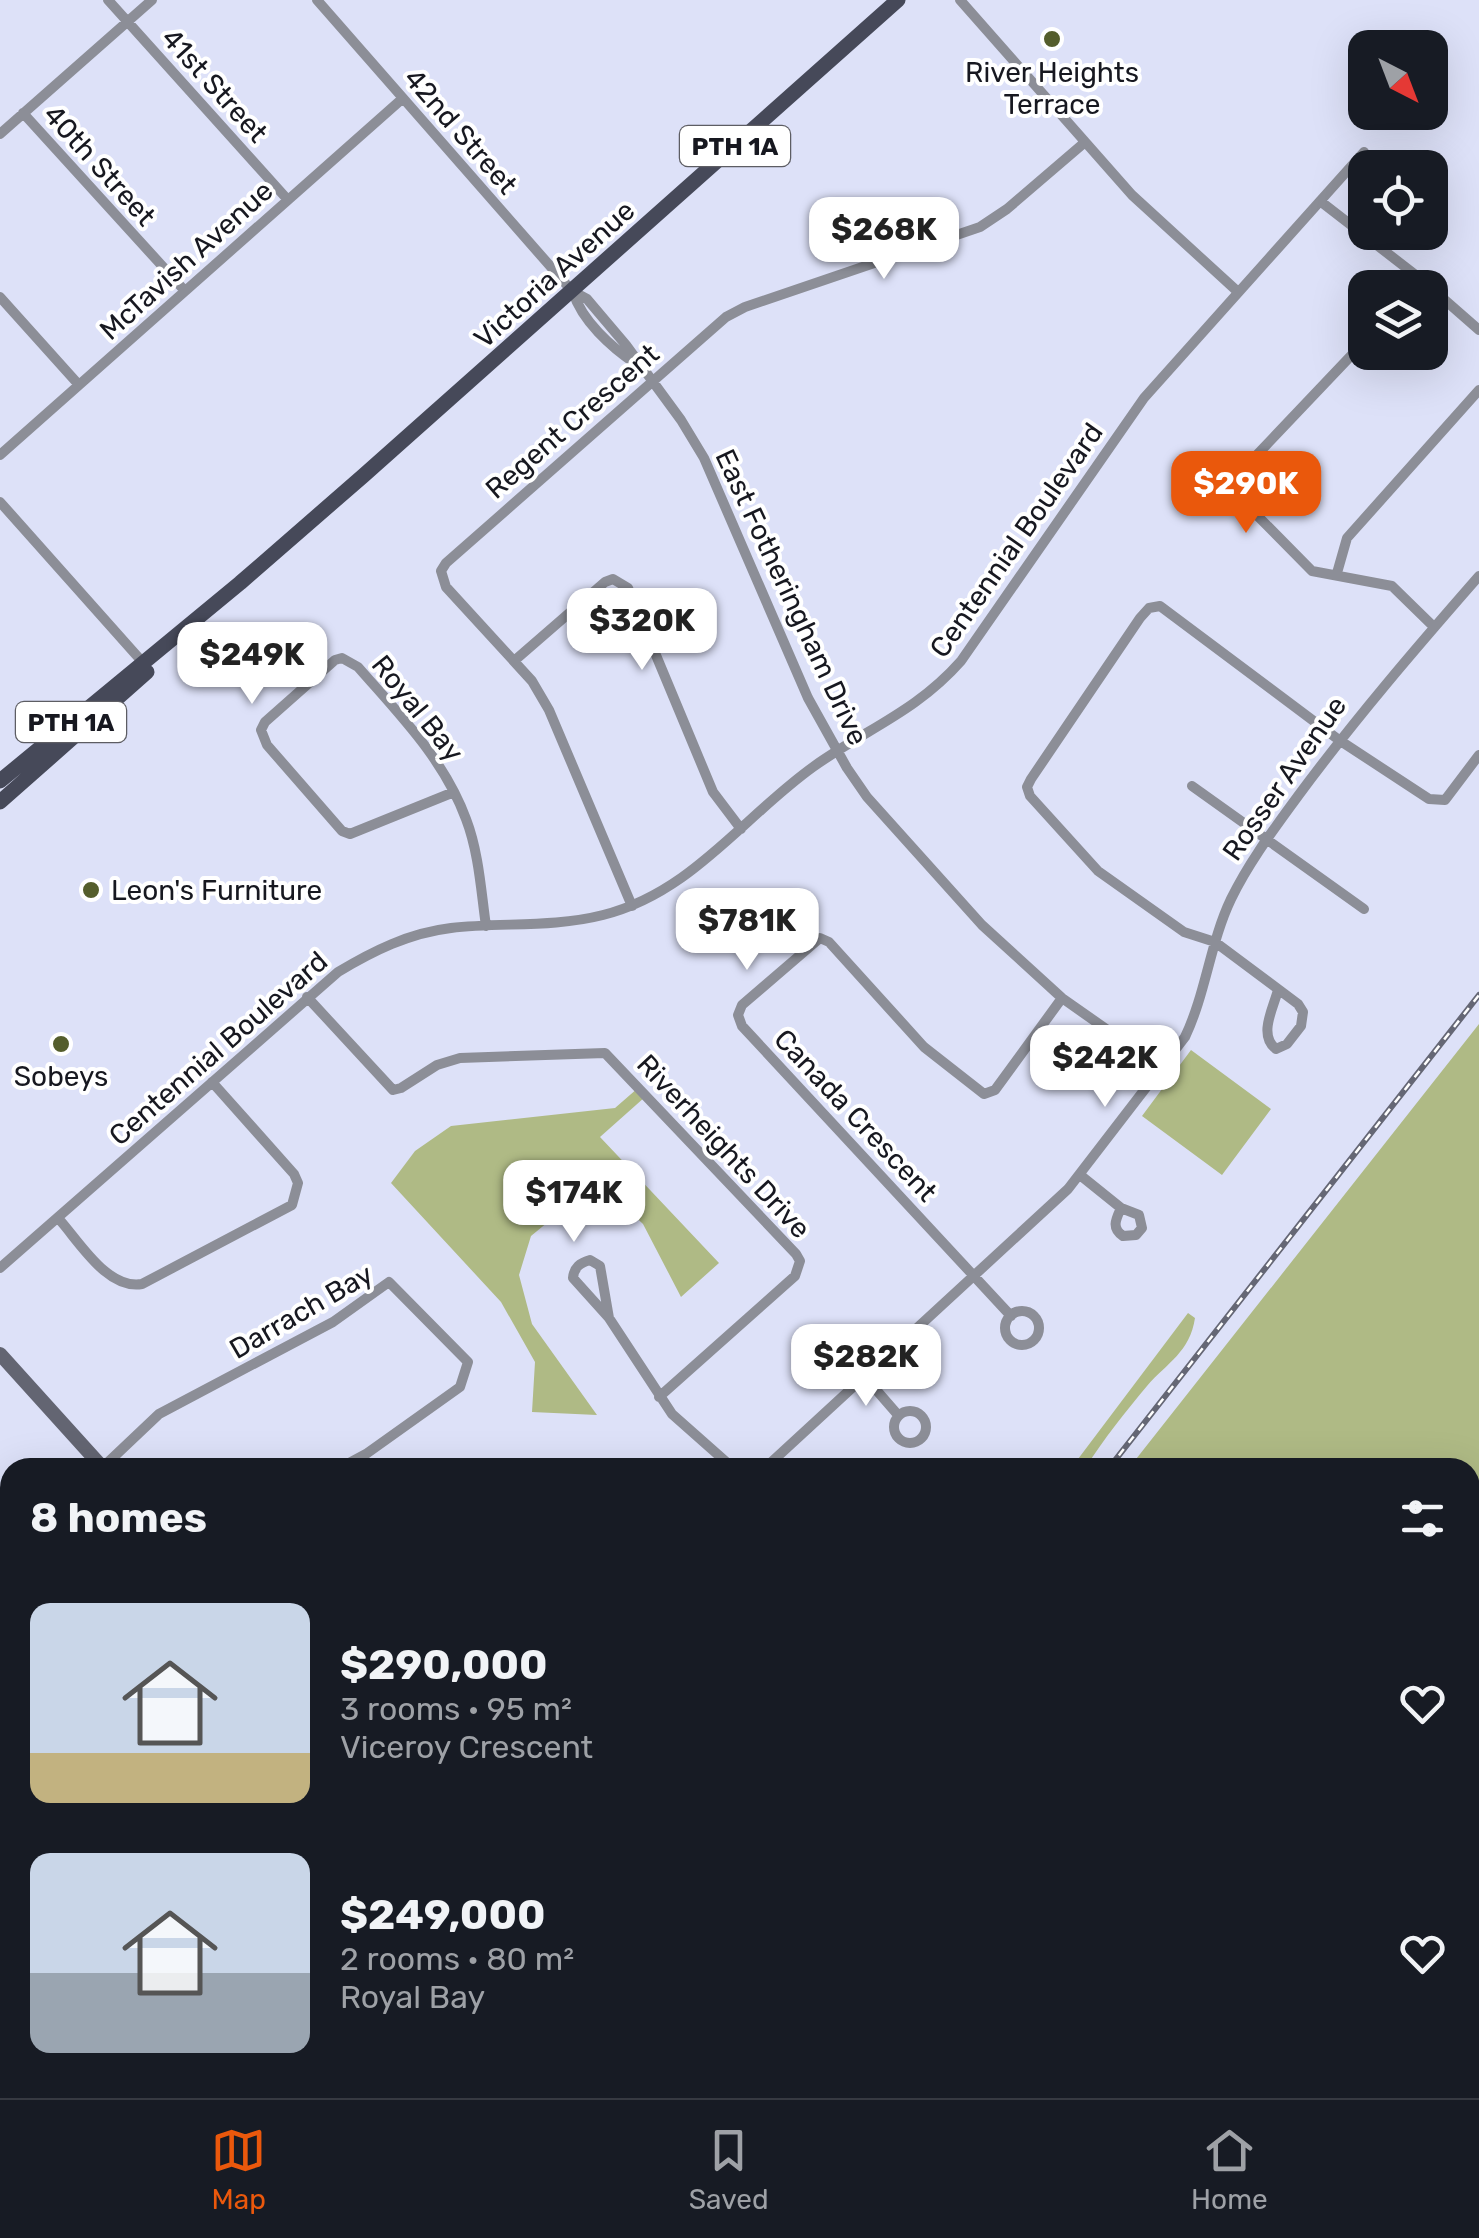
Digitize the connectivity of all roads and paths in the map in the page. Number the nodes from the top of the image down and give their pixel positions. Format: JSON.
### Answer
{"nodes":[{"id":1,"x":108,"y":0,"type":"edge"},
{"id":2,"x":152,"y":0,"type":"edge"},
{"id":3,"x":318,"y":0,"type":"edge"},
{"id":4,"x":898,"y":0,"type":"edge"},
{"id":5,"x":960,"y":0,"type":"edge"},
{"id":6,"x":128,"y":22,"type":"junction"},
{"id":7,"x":402,"y":99,"type":"junction"},
{"id":8,"x":23,"y":114,"type":"junction"},
{"id":9,"x":0,"y":134,"type":"edge"},
{"id":10,"x":1084,"y":142,"type":"junction"},
{"id":11,"x":1348,"y":170,"type":"edge"},
{"id":12,"x":288,"y":200,"type":"junction"},
{"id":13,"x":1320,"y":201,"type":"junction"},
{"id":14,"x":1402,"y":270,"type":"edge"},
{"id":15,"x":572,"y":291,"type":"junction"},
{"id":16,"x":1238,"y":291,"type":"junction"},
{"id":17,"x":185,"y":292,"type":"junction"},
{"id":18,"x":0,"y":296,"type":"edge"},
{"id":19,"x":1448,"y":306,"type":"edge"},
{"id":20,"x":1479,"y":330,"type":"edge"},
{"id":21,"x":1348,"y":359,"type":"edge"},
{"id":22,"x":652,"y":381,"type":"junction"},
{"id":23,"x":79,"y":385,"type":"junction"},
{"id":24,"x":1479,"y":390,"type":"edge"},
{"id":25,"x":0,"y":455,"type":"edge"},
{"id":26,"x":0,"y":502,"type":"edge"},
{"id":27,"x":1338,"y":573,"type":"junction"},
{"id":28,"x":1479,"y":576,"type":"edge"},
{"id":29,"x":1434,"y":627,"type":"junction"},
{"id":30,"x":514,"y":661,"type":"junction"},
{"id":31,"x":146,"y":666,"type":"junction"},
{"id":32,"x":1338,"y":740,"type":"junction"},
{"id":33,"x":837,"y":751,"type":"junction"},
{"id":34,"x":1479,"y":755,"type":"edge"},
{"id":35,"x":0,"y":781,"type":"edge"},
{"id":36,"x":1192,"y":786,"type":"dead end"},
{"id":37,"x":454,"y":792,"type":"junction"},
{"id":38,"x":0,"y":802,"type":"edge"},
{"id":39,"x":742,"y":829,"type":"junction"},
{"id":40,"x":1266,"y":840,"type":"junction"},
{"id":41,"x":632,"y":906,"type":"junction"},
{"id":42,"x":1364,"y":910,"type":"dead end"},
{"id":43,"x":486,"y":926,"type":"junction"},
{"id":44,"x":1215,"y":942,"type":"junction"},
{"id":45,"x":1278,"y":990,"type":"junction"},
{"id":46,"x":307,"y":997,"type":"junction"},
{"id":47,"x":1062,"y":998,"type":"junction"},
{"id":48,"x":1162,"y":1069,"type":"junction"},
{"id":49,"x":212,"y":1082,"type":"junction"},
{"id":50,"x":1080,"y":1175,"type":"junction"},
{"id":51,"x":1121,"y":1208,"type":"dead end"},
{"id":52,"x":58,"y":1218,"type":"junction"},
{"id":53,"x":0,"y":1268,"type":"edge"},
{"id":54,"x":976,"y":1277,"type":"junction"},
{"id":55,"x":1011,"y":1316,"type":"dead end"},
{"id":56,"x":609,"y":1318,"type":"junction"},
{"id":57,"x":0,"y":1354,"type":"edge"},
{"id":58,"x":865,"y":1377,"type":"junction"},
{"id":59,"x":659,"y":1397,"type":"junction"},
{"id":60,"x":898,"y":1416,"type":"dead end"},
{"id":61,"x":95,"y":1458,"type":"edge"},
{"id":62,"x":113,"y":1458,"type":"edge"},
{"id":63,"x":359,"y":1458,"type":"edge"},
{"id":64,"x":721,"y":1458,"type":"edge"},
{"id":65,"x":776,"y":1458,"type":"edge"}],
"edges":[{"from":1,"to":6,"type":"street","name":"41st Street"},
{"from":2,"to":6,"type":"street"},
{"from":3,"to":7,"type":"street","name":"42nd Street"},
{"from":4,"to":15,"type":"main road","name":"Victoria Avenue","number":"PTH 1A"},
{"from":5,"to":10,"type":"street"},
{"from":6,"to":8,"type":"street"},
{"from":6,"to":12,"type":"street","name":"41st Street"},
{"from":7,"to":12,"type":"street","name":"McTavish Avenue"},
{"from":7,"to":15,"type":"street","name":"42nd Street"},
{"from":8,"to":9,"type":"street"},
{"from":8,"to":17,"type":"street","name":"40th Street"},
{"from":10,"to":16,"type":"street"},
{"from":10,"to":22,"type":"street","name":"Regent Crescent"},
{"from":11,"to":13,"type":"street","name":"Centennial Boulevard"},
{"from":12,"to":17,"type":"street","name":"McTavish Avenue"},
{"from":13,"to":14,"type":"street"},
{"from":13,"to":16,"type":"street","name":"Centennial Boulevard"},
{"from":15,"to":22,"type":"street","name":"East Fotheringham Drive"},
{"from":15,"to":31,"type":"main road","name":"Victoria Avenue","number":"PTH 1A"},
{"from":16,"to":33,"type":"street","name":"Centennial Boulevard"},
{"from":17,"to":23,"type":"street","name":"McTavish Avenue"},
{"from":18,"to":23,"type":"street"},
{"from":19,"to":20,"type":"street"},
{"from":21,"to":27,"type":"street"},
{"from":22,"to":30,"type":"street","name":"Regent Crescent"},
{"from":22,"to":33,"type":"street","name":"East Fotheringham Drive"},
{"from":23,"to":25,"type":"street","name":"McTavish Avenue"},
{"from":24,"to":27,"type":"street"},
{"from":26,"to":31,"type":"street"},
{"from":27,"to":29,"type":"street"},
{"from":28,"to":29,"type":"street","name":"Rosser Avenue"},
{"from":29,"to":32,"type":"street","name":"Rosser Avenue"},
{"from":30,"to":39,"type":"street"},
{"from":30,"to":41,"type":"street","name":"Regent Crescent"},
{"from":31,"to":35,"type":"main road","name":"Victoria Avenue","number":"PTH 1A"},
{"from":31,"to":38,"type":"main road","name":"Victoria Avenue","number":"PTH 1A"},
{"from":32,"to":34,"type":"street"},
{"from":32,"to":40,"type":"street","name":"Rosser Avenue"},
{"from":32,"to":44,"type":"street"},
{"from":33,"to":39,"type":"street","name":"Centennial Boulevard"},
{"from":33,"to":47,"type":"street","name":"East Fotheringham Drive"},
{"from":36,"to":40,"type":"street"},
{"from":37,"to":37,"type":"street","name":"Royal Bay"},
{"from":37,"to":43,"type":"street","name":"Royal Bay"},
{"from":39,"to":41,"type":"street","name":"Centennial Boulevard"},
{"from":40,"to":42,"type":"street"},
{"from":40,"to":44,"type":"street","name":"Rosser Avenue"},
{"from":41,"to":43,"type":"street","name":"Centennial Boulevard"},
{"from":43,"to":46,"type":"street","name":"Centennial Boulevard"},
{"from":44,"to":45,"type":"street"},
{"from":44,"to":48,"type":"street","name":"Rosser Avenue"},
{"from":45,"to":45,"type":"street"},
{"from":46,"to":49,"type":"street","name":"Centennial Boulevard"},
{"from":46,"to":59,"type":"street","name":"Riverheights Drive"},
{"from":47,"to":48,"type":"street","name":"East Fotheringham Drive"},
{"from":47,"to":54,"type":"street","name":"Canada Crescent"},
{"from":48,"to":50,"type":"street","name":"Rosser Avenue"},
{"from":49,"to":52,"type":"street","name":"Centennial Boulevard"},
{"from":49,"to":52,"type":"street"},
{"from":50,"to":51,"type":"street"},
{"from":50,"to":54,"type":"street","name":"Rosser Avenue"},
{"from":52,"to":53,"type":"street","name":"Centennial Boulevard"},
{"from":54,"to":55,"type":"street"},
{"from":54,"to":58,"type":"street","name":"Rosser Avenue"},
{"from":56,"to":56,"type":"street"},
{"from":56,"to":59,"type":"street"},
{"from":57,"to":61,"type":"street"},
{"from":58,"to":60,"type":"street"},
{"from":58,"to":65,"type":"street","name":"Rosser Avenue"},
{"from":59,"to":64,"type":"street"},
{"from":62,"to":63,"type":"street","name":"Darrach Bay"}]}
